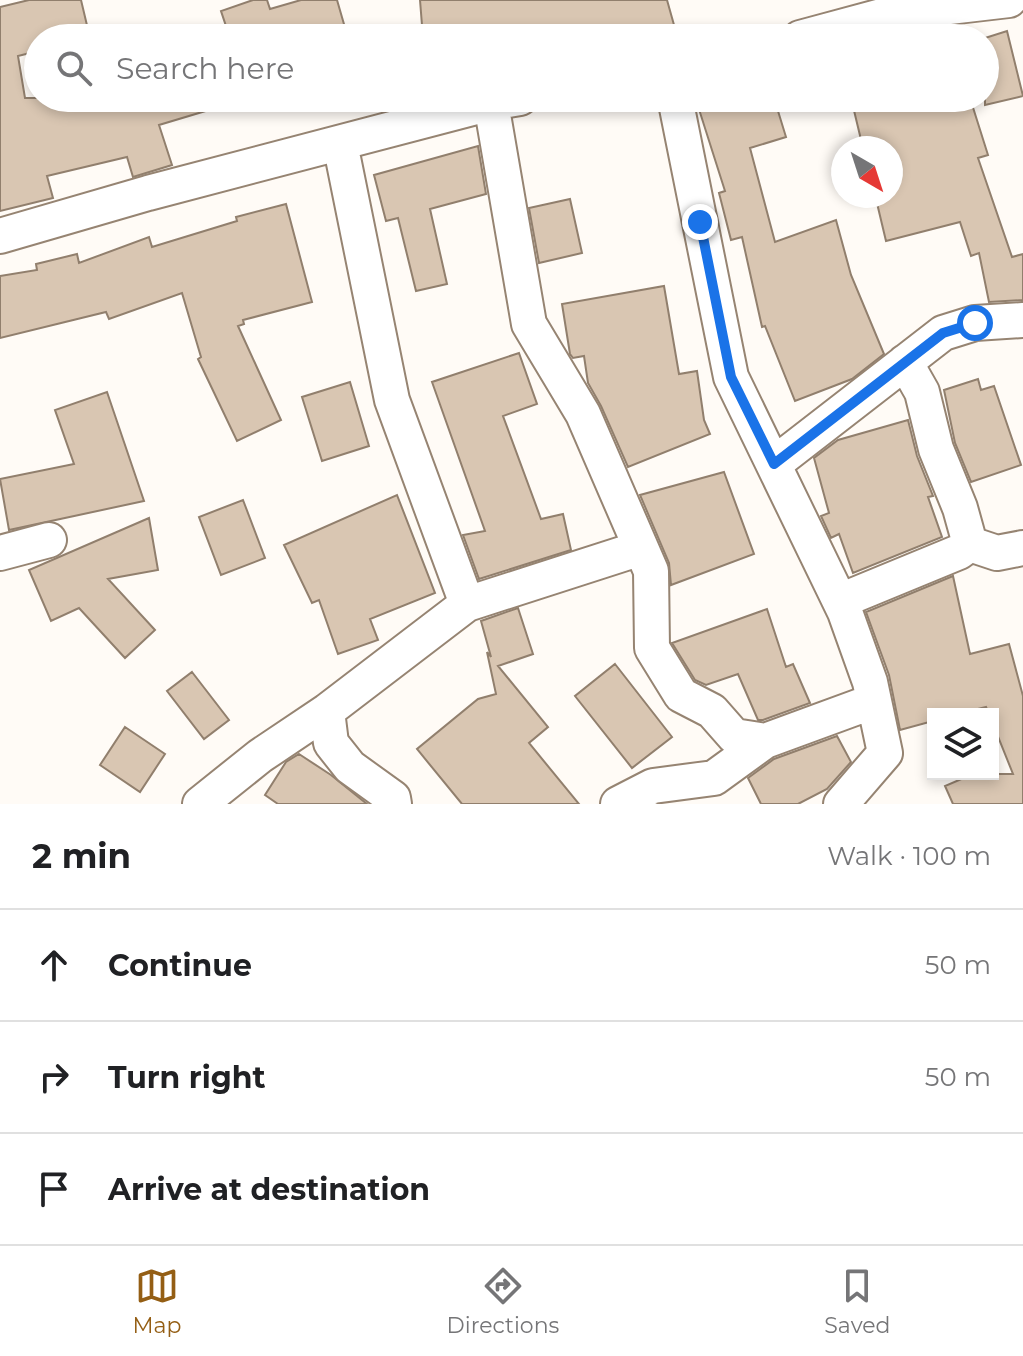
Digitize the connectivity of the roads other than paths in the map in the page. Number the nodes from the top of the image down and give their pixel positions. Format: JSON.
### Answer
{"nodes":[{"id":1,"x":1009,"y":0,"type":"edge"},
{"id":2,"x":852,"y":24,"type":"edge"},
{"id":3,"x":460,"y":112,"type":"edge"},
{"id":4,"x":507,"y":112,"type":"edge"},
{"id":5,"x":678,"y":112,"type":"edge"},
{"id":6,"x":340,"y":143,"type":"junction"},
{"id":7,"x":0,"y":236,"type":"edge"},
{"id":8,"x":1023,"y":320,"type":"edge"},
{"id":9,"x":905,"y":362,"type":"junction"},
{"id":10,"x":774,"y":464,"type":"junction"},
{"id":11,"x":49,"y":540,"type":"dead end"},
{"id":12,"x":970,"y":544,"type":"junction"},
{"id":13,"x":641,"y":548,"type":"junction"},
{"id":14,"x":1023,"y":548,"type":"edge"},
{"id":15,"x":0,"y":553,"type":"edge"},
{"id":16,"x":840,"y":601,"type":"junction"},
{"id":17,"x":467,"y":604,"type":"junction"},
{"id":18,"x":874,"y":701,"type":"junction"},
{"id":19,"x":327,"y":711,"type":"junction"},
{"id":20,"x":765,"y":741,"type":"junction"},
{"id":21,"x":200,"y":804,"type":"edge"},
{"id":22,"x":394,"y":804,"type":"edge"},
{"id":23,"x":618,"y":804,"type":"edge"},
{"id":24,"x":841,"y":804,"type":"edge"}],
"edges":[{"from":1,"to":2,"type":"street"},
{"from":3,"to":6,"type":"street"},
{"from":4,"to":13,"type":"street"},
{"from":5,"to":10,"type":"street"},
{"from":6,"to":7,"type":"street"},
{"from":6,"to":17,"type":"street"},
{"from":8,"to":9,"type":"street"},
{"from":9,"to":10,"type":"street"},
{"from":9,"to":12,"type":"street"},
{"from":10,"to":16,"type":"street"},
{"from":11,"to":15,"type":"street"},
{"from":12,"to":14,"type":"street"},
{"from":12,"to":16,"type":"street"},
{"from":13,"to":17,"type":"street"},
{"from":13,"to":20,"type":"street"},
{"from":16,"to":18,"type":"street"},
{"from":17,"to":19,"type":"street"},
{"from":18,"to":20,"type":"street"},
{"from":18,"to":24,"type":"street"},
{"from":19,"to":21,"type":"street"},
{"from":19,"to":22,"type":"street"},
{"from":20,"to":23,"type":"street"}]}
